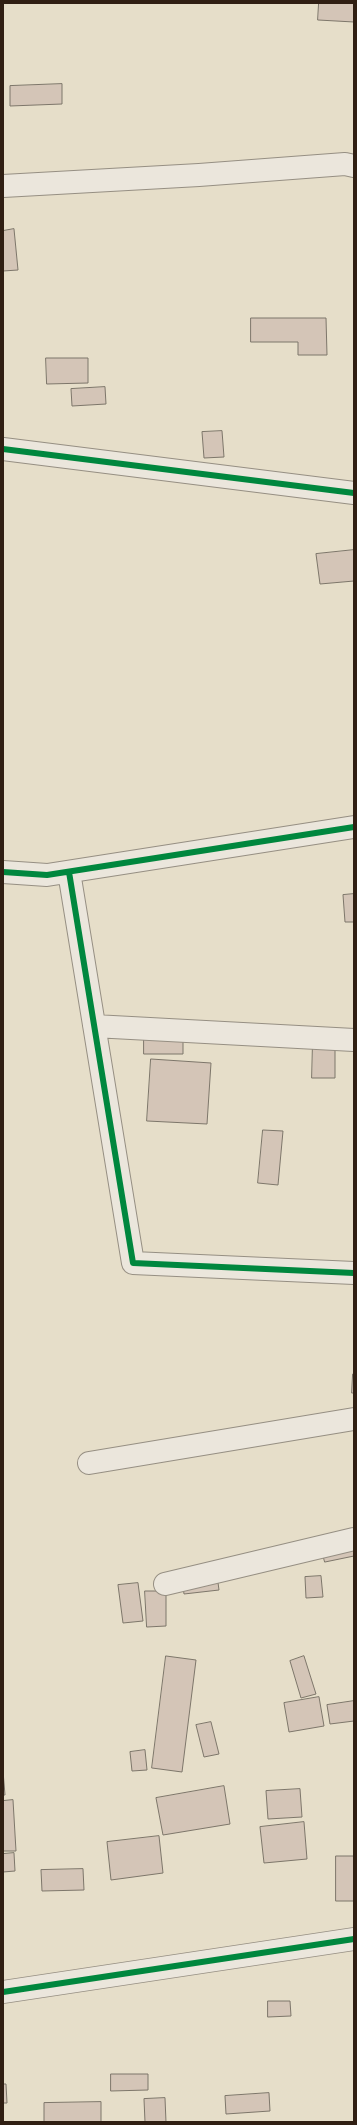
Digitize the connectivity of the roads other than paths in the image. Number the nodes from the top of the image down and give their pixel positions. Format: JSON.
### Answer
{"nodes":[{"id":1,"x":354,"y":166,"type":"edge"},
{"id":2,"x":3,"y":186,"type":"edge"},
{"id":3,"x":3,"y":449,"type":"edge"},
{"id":4,"x":354,"y":493,"type":"edge"},
{"id":5,"x":354,"y":827,"type":"edge"},
{"id":6,"x":3,"y":872,"type":"edge"},
{"id":7,"x":69,"y":872,"type":"junction"},
{"id":8,"x":94,"y":1026,"type":"junction"},
{"id":9,"x":354,"y":1040,"type":"edge"},
{"id":10,"x":354,"y":1273,"type":"edge"},
{"id":11,"x":354,"y":1420,"type":"edge"},
{"id":12,"x":90,"y":1463,"type":"dead end"},
{"id":13,"x":354,"y":1539,"type":"edge"},
{"id":14,"x":166,"y":1584,"type":"dead end"},
{"id":15,"x":354,"y":1939,"type":"edge"},
{"id":16,"x":3,"y":1992,"type":"edge"}],
"edges":[{"from":1,"to":2,"type":"street"},
{"from":3,"to":4,"type":"street"},
{"from":5,"to":7,"type":"street"},
{"from":6,"to":7,"type":"street"},
{"from":7,"to":8,"type":"street"},
{"from":8,"to":9,"type":"street"},
{"from":8,"to":10,"type":"street"},
{"from":11,"to":12,"type":"street"},
{"from":13,"to":14,"type":"street"},
{"from":15,"to":16,"type":"street"}]}
